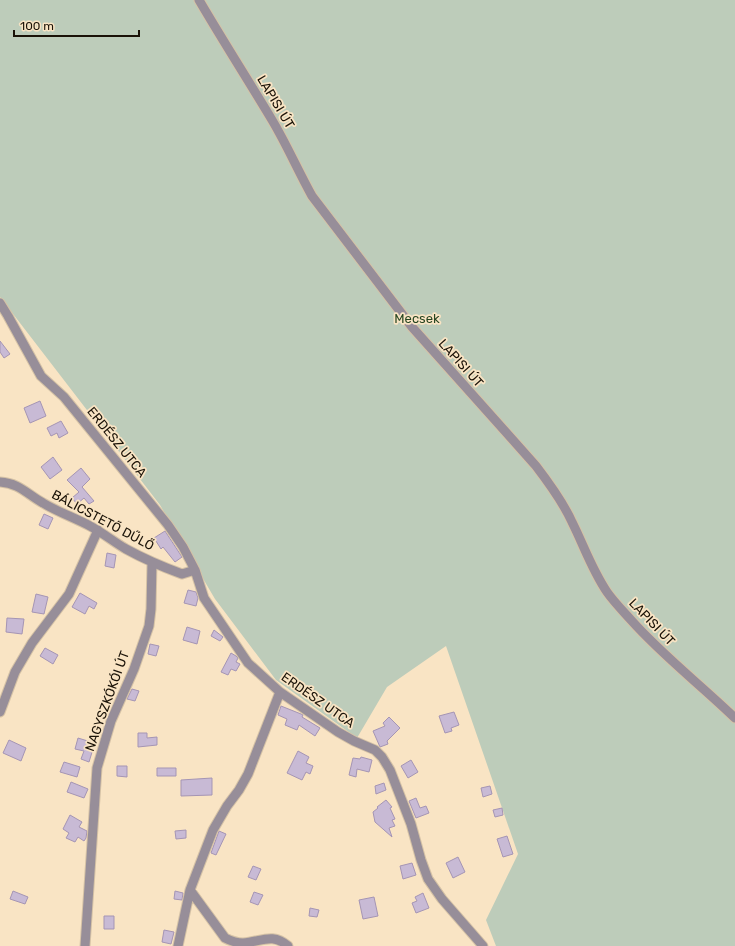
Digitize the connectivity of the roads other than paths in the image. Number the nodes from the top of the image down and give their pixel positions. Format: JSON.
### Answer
{"nodes":[{"id":1,"x":199,"y":0,"type":"edge"},
{"id":2,"x":0,"y":303,"type":"edge"},
{"id":3,"x":0,"y":482,"type":"edge"},
{"id":4,"x":98,"y":530,"type":"junction"},
{"id":5,"x":152,"y":562,"type":"junction"},
{"id":6,"x":195,"y":570,"type":"junction"},
{"id":7,"x":280,"y":692,"type":"junction"},
{"id":8,"x":0,"y":712,"type":"edge"},
{"id":9,"x":735,"y":718,"type":"edge"},
{"id":10,"x":190,"y":890,"type":"junction"},
{"id":11,"x":86,"y":946,"type":"edge"},
{"id":12,"x":178,"y":946,"type":"edge"},
{"id":13,"x":288,"y":946,"type":"edge"},
{"id":14,"x":483,"y":946,"type":"edge"}],
"edges":[{"from":1,"to":9,"type":"street","name":"LAPISI ÚT"},
{"from":2,"to":6,"type":"street","name":"ERDÉSZ UTCA"},
{"from":3,"to":4,"type":"street","name":"BÁLICSTETŐ DŰLŐ"},
{"from":4,"to":5,"type":"street","name":"BÁLICSTETŐ DŰLŐ"},
{"from":4,"to":8,"type":"street"},
{"from":5,"to":6,"type":"street","name":"BÁLICSTETŐ DŰLŐ"},
{"from":5,"to":11,"type":"street","name":"NAGYSZKÓKÓI ÚT"},
{"from":6,"to":7,"type":"street","name":"ERDÉSZ UTCA"},
{"from":7,"to":10,"type":"street"},
{"from":7,"to":14,"type":"street","name":"ERDÉSZ UTCA"},
{"from":10,"to":12,"type":"street"},
{"from":10,"to":13,"type":"street"}]}
